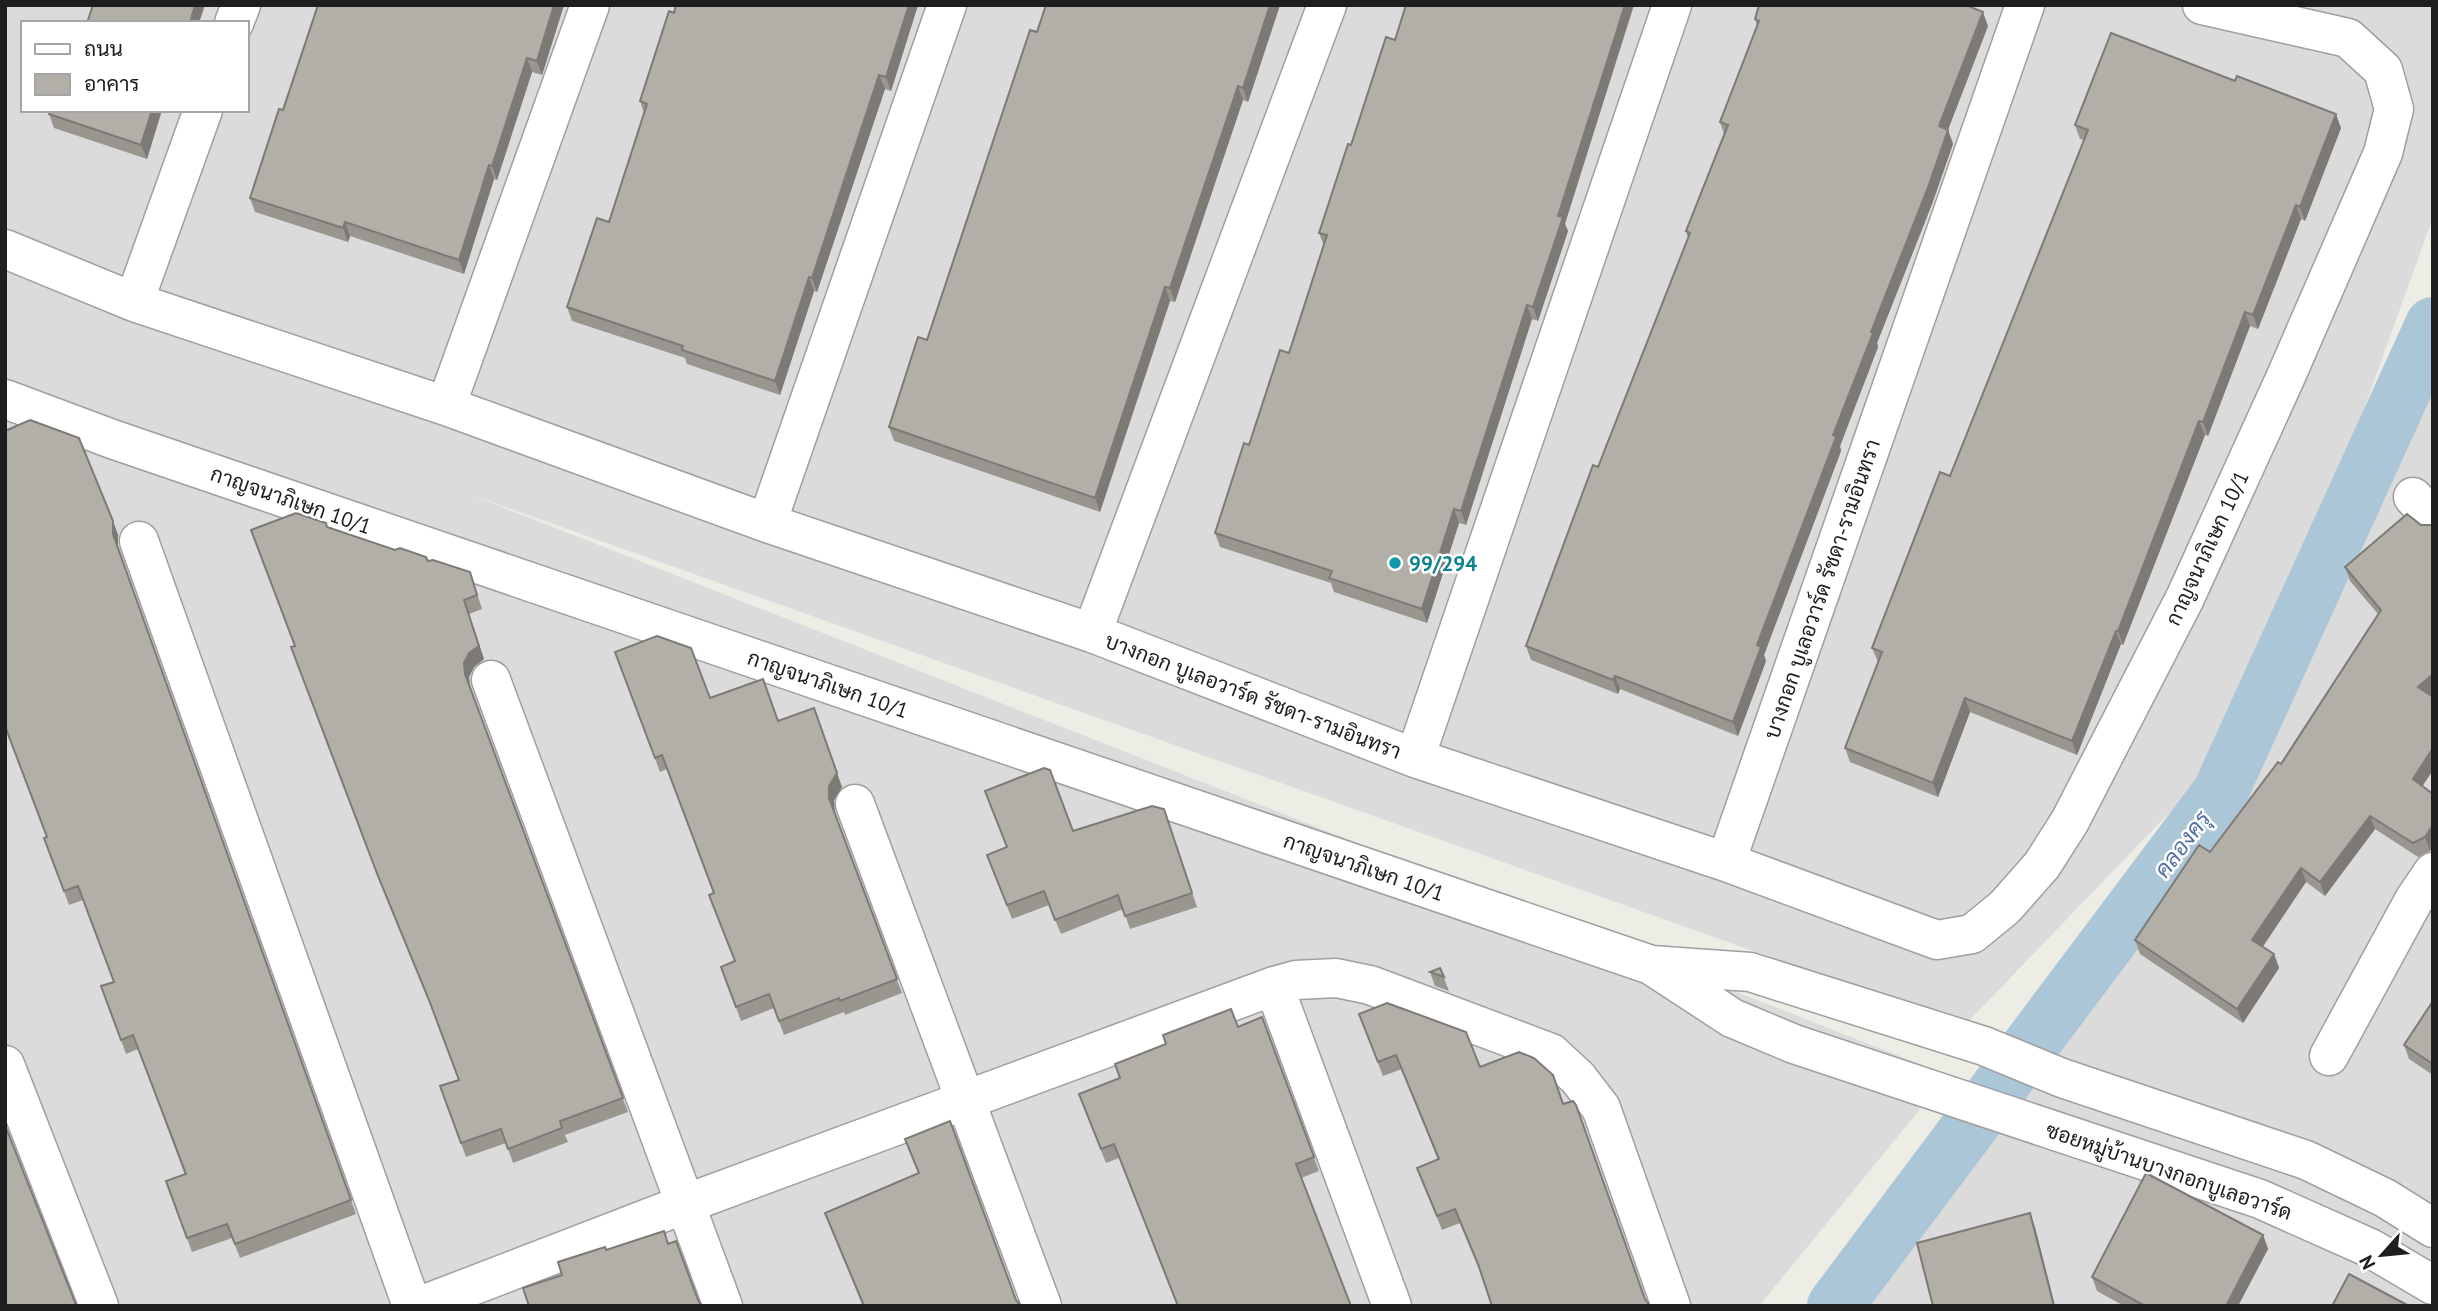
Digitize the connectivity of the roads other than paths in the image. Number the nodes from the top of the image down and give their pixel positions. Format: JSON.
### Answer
{"nodes":[{"id":1,"x":590,"y":5,"type":"edge"},
{"id":2,"x":947,"y":5,"type":"edge"},
{"id":3,"x":1326,"y":5,"type":"edge"},
{"id":4,"x":1672,"y":5,"type":"edge"},
{"id":5,"x":2025,"y":5,"type":"edge"},
{"id":6,"x":2202,"y":5,"type":"edge"},
{"id":7,"x":202,"y":112,"type":"edge"},
{"id":8,"x":5,"y":249,"type":"edge"},
{"id":9,"x":134,"y":302,"type":"junction"},
{"id":10,"x":5,"y":399,"type":"edge"},
{"id":11,"x":446,"y":406,"type":"junction"},
{"id":12,"x":767,"y":523,"type":"junction"},
{"id":13,"x":139,"y":541,"type":"dead end"},
{"id":14,"x":1091,"y":633,"type":"junction"},
{"id":15,"x":491,"y":680,"type":"dead end"},
{"id":16,"x":1415,"y":758,"type":"junction"},
{"id":17,"x":855,"y":804,"type":"dead end"},
{"id":18,"x":1726,"y":862,"type":"junction"},
{"id":19,"x":2433,"y":872,"type":"edge"},
{"id":20,"x":1651,"y":965,"type":"junction"},
{"id":21,"x":1275,"y":986,"type":"junction"},
{"id":22,"x":2329,"y":1056,"type":"dead end"},
{"id":23,"x":5,"y":1065,"type":"edge"},
{"id":24,"x":1895,"y":1079,"type":"joint"},
{"id":25,"x":965,"y":1102,"type":"junction"},
{"id":26,"x":685,"y":1205,"type":"junction"},
{"id":27,"x":2433,"y":1228,"type":"edge"},
{"id":28,"x":2433,"y":1285,"type":"edge"},
{"id":29,"x":99,"y":1306,"type":"edge"},
{"id":30,"x":412,"y":1306,"type":"edge"},
{"id":31,"x":420,"y":1306,"type":"edge"},
{"id":32,"x":723,"y":1306,"type":"edge"},
{"id":33,"x":1042,"y":1306,"type":"edge"},
{"id":34,"x":1392,"y":1306,"type":"edge"},
{"id":35,"x":1671,"y":1306,"type":"edge"}],
"edges":[{"from":1,"to":11,"type":"street"},
{"from":2,"to":12,"type":"street"},
{"from":3,"to":14,"type":"street"},
{"from":4,"to":16,"type":"street","name":"บางกอก บูเลอวาร์ด รัชดา-รามอินทรา"},
{"from":5,"to":18,"type":"street","name":"บางกอก บูเลอวาร์ด รัชดา-รามอินทรา"},
{"from":6,"to":18,"type":"street","name":"กาญจนาภิเษก 10/1"},
{"from":7,"to":9,"type":"street"},
{"from":8,"to":9,"type":"street"},
{"from":9,"to":11,"type":"street","name":"บางกอก บูเลอวาร์ด รัชดา-รามอินทรา"},
{"from":10,"to":20,"type":"street","name":"กาญจนาภิเษก 10/1"},
{"from":11,"to":12,"type":"street","name":"บางกอก บูเลอวาร์ด รัชดา-รามอินทรา"},
{"from":12,"to":14,"type":"street","name":"บางกอก บูเลอวาร์ด รัชดา-รามอินทรา"},
{"from":13,"to":30,"type":"street"},
{"from":14,"to":16,"type":"street","name":"บางกอก บูเลอวาร์ด รัชดา-รามอินทรา"},
{"from":15,"to":26,"type":"street"},
{"from":16,"to":18,"type":"street","name":"บางกอก บูเลอวาร์ด รัชดา-รามอินทรา"},
{"from":17,"to":25,"type":"street"},
{"from":19,"to":22,"type":"street"},
{"from":20,"to":24,"type":"street","name":"กาญจนาภิเษก 10/1"},
{"from":20,"to":27,"type":"street","name":"กาญจนาภิเษก 10/1"},
{"from":21,"to":25,"type":"street"},
{"from":21,"to":34,"type":"street"},
{"from":21,"to":35,"type":"street"},
{"from":23,"to":29,"type":"street"},
{"from":24,"to":28,"type":"street","name":"ซอยหมู่บ้านบางกอกบูเลอวาร์ด"},
{"from":25,"to":26,"type":"street"},
{"from":25,"to":33,"type":"street"},
{"from":26,"to":31,"type":"street"},
{"from":26,"to":32,"type":"street"}]}
